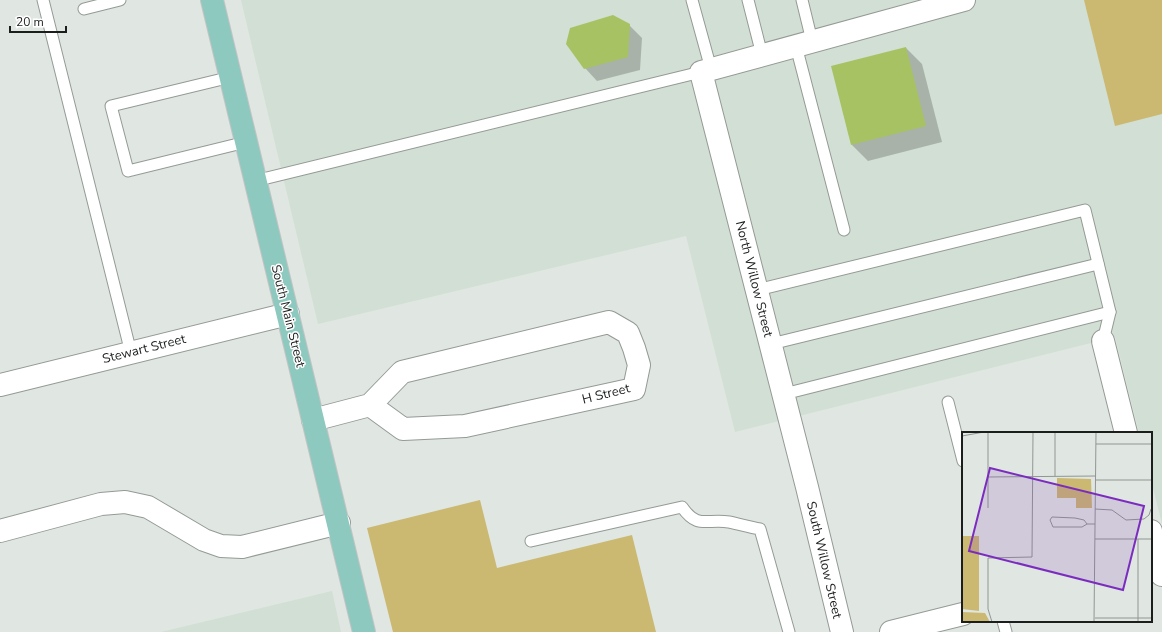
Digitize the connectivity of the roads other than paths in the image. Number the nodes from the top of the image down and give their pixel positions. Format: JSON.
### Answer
{"nodes":[{"id":1,"x":43,"y":0,"type":"edge"},
{"id":2,"x":120,"y":0,"type":"edge"},
{"id":3,"x":212,"y":0,"type":"edge"},
{"id":4,"x":692,"y":0,"type":"edge"},
{"id":5,"x":748,"y":0,"type":"edge"},
{"id":6,"x":802,"y":0,"type":"edge"},
{"id":7,"x":964,"y":0,"type":"edge"},
{"id":8,"x":84,"y":9,"type":"dead end"},
{"id":9,"x":804,"y":44,"type":"junction"},
{"id":10,"x":762,"y":55,"type":"junction"},
{"id":11,"x":706,"y":70,"type":"junction"},
{"id":12,"x":231,"y":78,"type":"junction"},
{"id":13,"x":246,"y":142,"type":"junction"},
{"id":14,"x":255,"y":181,"type":"junction"},
{"id":15,"x":844,"y":230,"type":"dead end"},
{"id":16,"x":1098,"y":264,"type":"junction"},
{"id":17,"x":757,"y":290,"type":"junction"},
{"id":18,"x":1110,"y":312,"type":"junction"},
{"id":19,"x":288,"y":314,"type":"junction"},
{"id":20,"x":1103,"y":341,"type":"joint"},
{"id":21,"x":771,"y":344,"type":"junction"},
{"id":22,"x":130,"y":353,"type":"junction"},
{"id":23,"x":0,"y":385,"type":"edge"},
{"id":24,"x":784,"y":394,"type":"junction"},
{"id":25,"x":948,"y":402,"type":"dead end"},
{"id":26,"x":370,"y":405,"type":"junction"},
{"id":27,"x":313,"y":420,"type":"junction"},
{"id":28,"x":1126,"y":432,"type":"edge"},
{"id":29,"x":962,"y":457,"type":"edge"},
{"id":30,"x":807,"y":487,"type":"joint"},
{"id":31,"x":339,"y":523,"type":"junction"},
{"id":32,"x":0,"y":531,"type":"edge"},
{"id":33,"x":1152,"y":537,"type":"edge"},
{"id":34,"x":531,"y":541,"type":"dead end"},
{"id":35,"x":1157,"y":568,"type":"edge"},
{"id":36,"x":962,"y":614,"type":"edge"},
{"id":37,"x":1003,"y":622,"type":"edge"},
{"id":38,"x":364,"y":632,"type":"edge"},
{"id":39,"x":789,"y":632,"type":"edge"},
{"id":40,"x":842,"y":632,"type":"edge"},
{"id":41,"x":892,"y":632,"type":"edge"},
{"id":42,"x":1006,"y":632,"type":"edge"}],
"edges":[{"from":1,"to":22,"type":"lane"},
{"from":2,"to":8,"type":"lane"},
{"from":3,"to":12,"type":"main road","name":"South Main Street"},
{"from":4,"to":11,"type":"lane"},
{"from":5,"to":10,"type":"lane"},
{"from":6,"to":9,"type":"lane"},
{"from":7,"to":9,"type":"street"},
{"from":9,"to":10,"type":"street"},
{"from":9,"to":15,"type":"lane"},
{"from":10,"to":11,"type":"street"},
{"from":11,"to":14,"type":"lane"},
{"from":11,"to":17,"type":"street","name":"North Willow Street"},
{"from":12,"to":13,"type":"main road","name":"South Main Street"},
{"from":12,"to":13,"type":"lane"},
{"from":13,"to":14,"type":"main road","name":"South Main Street"},
{"from":14,"to":19,"type":"main road","name":"South Main Street"},
{"from":16,"to":17,"type":"lane"},
{"from":16,"to":18,"type":"lane"},
{"from":16,"to":21,"type":"lane"},
{"from":17,"to":21,"type":"street","name":"North Willow Street"},
{"from":18,"to":20,"type":"lane"},
{"from":18,"to":24,"type":"lane"},
{"from":19,"to":22,"type":"street","name":"Stewart Street"},
{"from":19,"to":27,"type":"main road","name":"South Main Street"},
{"from":20,"to":28,"type":"street"},
{"from":21,"to":24,"type":"street","name":"North Willow Street"},
{"from":22,"to":23,"type":"street","name":"Stewart Street"},
{"from":24,"to":30,"type":"street","name":"North Willow Street"},
{"from":25,"to":29,"type":"lane"},
{"from":26,"to":26,"type":"street","name":"H Street"},
{"from":26,"to":27,"type":"street"},
{"from":27,"to":31,"type":"main road","name":"South Main Street"},
{"from":30,"to":40,"type":"street","name":"South Willow Street"},
{"from":31,"to":32,"type":"street"},
{"from":31,"to":38,"type":"main road","name":"South Main Street"},
{"from":33,"to":35,"type":"street"},
{"from":34,"to":39,"type":"lane"},
{"from":36,"to":41,"type":"street"},
{"from":37,"to":42,"type":"lane"}]}
